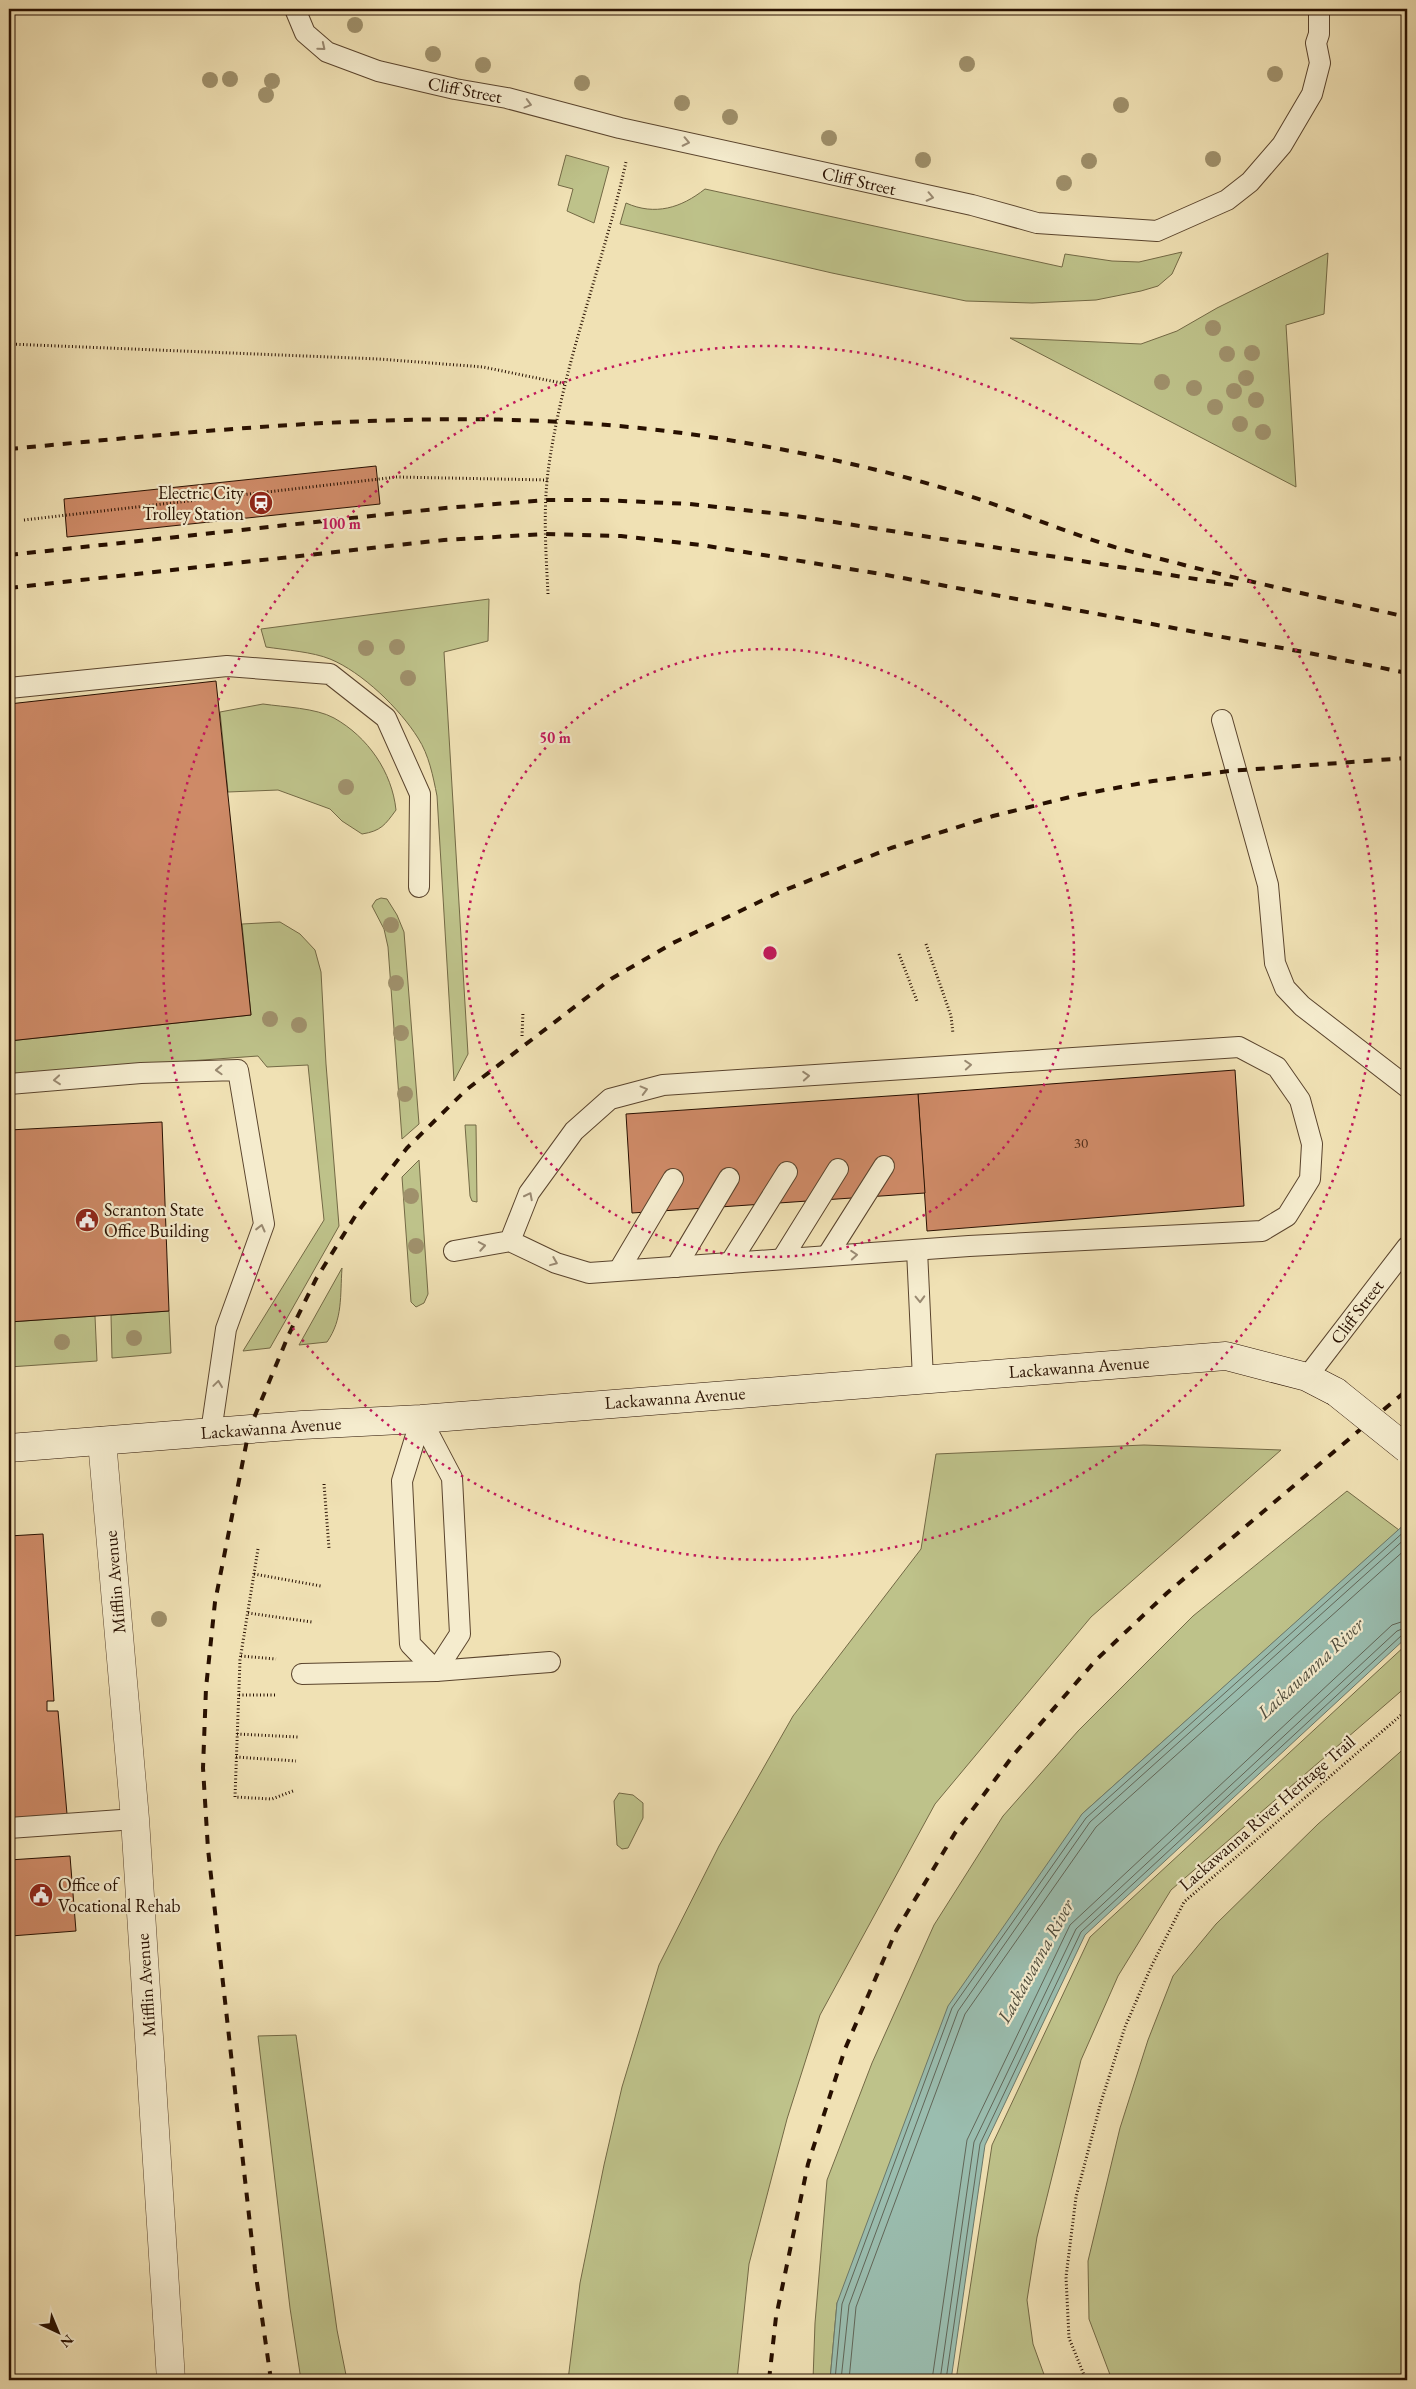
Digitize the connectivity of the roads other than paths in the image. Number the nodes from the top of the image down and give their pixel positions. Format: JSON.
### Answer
{"nodes":[{"id":1,"x":295,"y":9,"type":"edge"},
{"id":2,"x":1319,"y":9,"type":"edge"},
{"id":3,"x":9,"y":688,"type":"edge"},
{"id":4,"x":1222,"y":720,"type":"dead end"},
{"id":5,"x":419,"y":887,"type":"dead end"},
{"id":6,"x":9,"y":1084,"type":"edge"},
{"id":7,"x":1407,"y":1087,"type":"edge"},
{"id":8,"x":884,"y":1166,"type":"dead end"},
{"id":9,"x":838,"y":1168,"type":"dead end"},
{"id":10,"x":787,"y":1172,"type":"dead end"},
{"id":11,"x":729,"y":1178,"type":"dead end"},
{"id":12,"x":673,"y":1179,"type":"dead end"},
{"id":13,"x":510,"y":1241,"type":"junction"},
{"id":14,"x":1407,"y":1247,"type":"edge"},
{"id":15,"x":916,"y":1250,"type":"junction"},
{"id":16,"x":454,"y":1251,"type":"dead end"},
{"id":17,"x":827,"y":1256,"type":"junction"},
{"id":18,"x":782,"y":1259,"type":"junction"},
{"id":19,"x":730,"y":1263,"type":"junction"},
{"id":20,"x":676,"y":1267,"type":"junction"},
{"id":21,"x":619,"y":1270,"type":"junction"},
{"id":22,"x":1308,"y":1377,"type":"junction"},
{"id":23,"x":923,"y":1379,"type":"junction"},
{"id":24,"x":421,"y":1419,"type":"junction"},
{"id":25,"x":211,"y":1432,"type":"junction"},
{"id":26,"x":102,"y":1442,"type":"junction"},
{"id":27,"x":9,"y":1448,"type":"edge"},
{"id":28,"x":1407,"y":1449,"type":"edge"},
{"id":29,"x":550,"y":1662,"type":"dead end"},
{"id":30,"x":436,"y":1671,"type":"junction"},
{"id":31,"x":302,"y":1674,"type":"dead end"},
{"id":32,"x":135,"y":1819,"type":"junction"},
{"id":33,"x":9,"y":1828,"type":"edge"},
{"id":34,"x":171,"y":2380,"type":"edge"}],
"edges":[{"from":1,"to":2,"type":"lane","name":"Cliff Street","one_way":true},
{"from":3,"to":5,"type":"lane"},
{"from":4,"to":7,"type":"lane"},
{"from":25,"to":6,"type":"lane","one_way":true},
{"from":8,"to":17,"type":"lane"},
{"from":9,"to":18,"type":"lane"},
{"from":10,"to":19,"type":"lane"},
{"from":11,"to":20,"type":"lane"},
{"from":12,"to":21,"type":"lane"},
{"from":13,"to":15,"type":"lane","one_way":true},
{"from":16,"to":13,"type":"lane","one_way":true},
{"from":13,"to":21,"type":"lane","one_way":true},
{"from":14,"to":22,"type":"lane","name":"Cliff Street"},
{"from":17,"to":15,"type":"lane","one_way":true},
{"from":15,"to":23,"type":"lane","one_way":true},
{"from":17,"to":18,"type":"lane"},
{"from":18,"to":19,"type":"lane"},
{"from":19,"to":20,"type":"lane"},
{"from":20,"to":21,"type":"lane"},
{"from":22,"to":23,"type":"main road","name":"Lackawanna Avenue"},
{"from":22,"to":28,"type":"main road","name":"Lackawanna Avenue","bridge":true},
{"from":23,"to":24,"type":"main road","name":"Lackawanna Avenue"},
{"from":24,"to":25,"type":"main road","name":"Lackawanna Avenue"},
{"from":24,"to":30,"type":"lane"},
{"from":24,"to":30,"type":"lane"},
{"from":25,"to":26,"type":"main road","name":"Lackawanna Avenue"},
{"from":26,"to":27,"type":"main road","name":"Lackawanna Avenue"},
{"from":26,"to":32,"type":"main road","name":"Mifflin Avenue"},
{"from":29,"to":30,"type":"lane"},
{"from":30,"to":31,"type":"lane"},
{"from":32,"to":33,"type":"lane"},
{"from":32,"to":34,"type":"main road","name":"Mifflin Avenue"}]}
